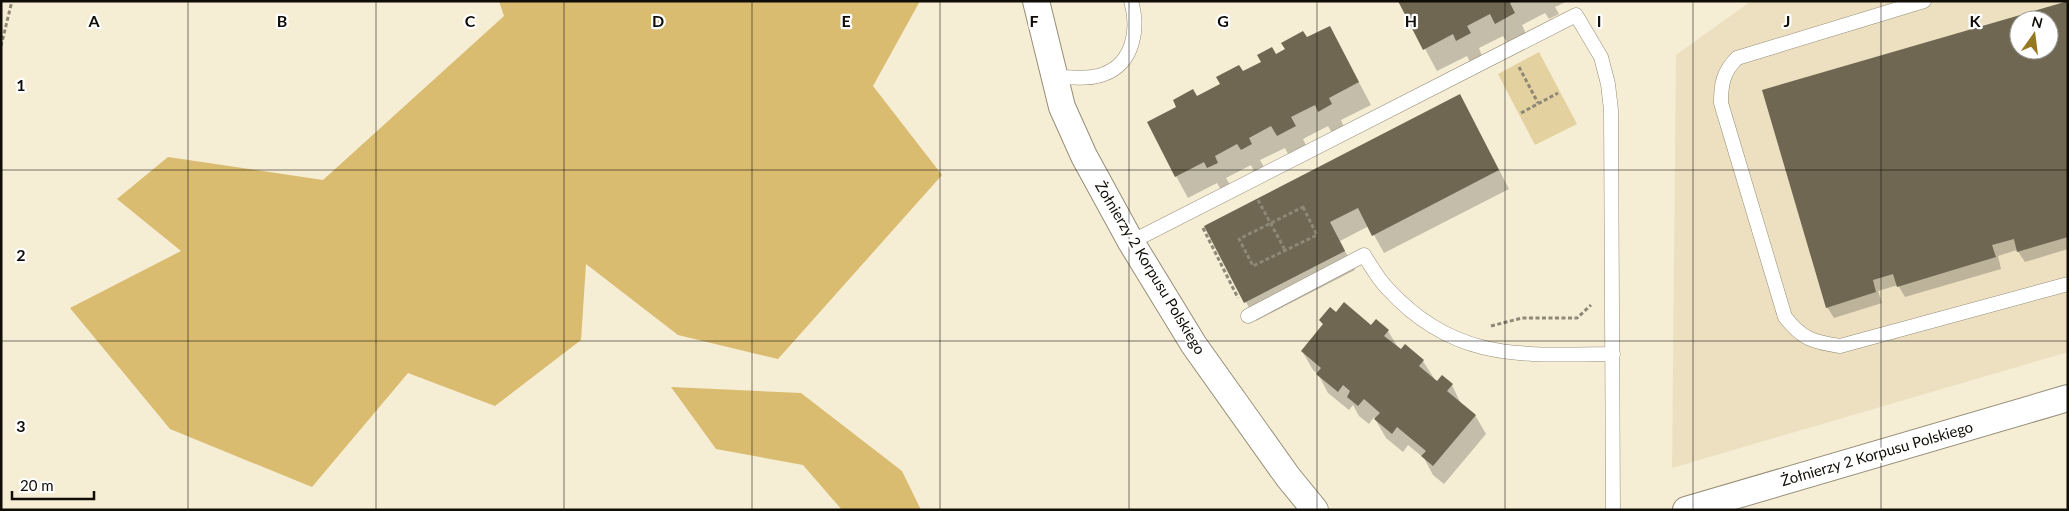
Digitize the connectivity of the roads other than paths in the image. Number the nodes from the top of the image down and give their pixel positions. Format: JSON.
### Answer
{"nodes":[{"id":1,"x":1036,"y":1,"type":"edge"},
{"id":2,"x":1131,"y":1,"type":"edge"},
{"id":3,"x":1924,"y":1,"type":"edge"},
{"id":4,"x":1054,"y":77,"type":"junction"},
{"id":5,"x":1131,"y":242,"type":"junction"},
{"id":6,"x":2068,"y":284,"type":"edge"},
{"id":7,"x":1248,"y":316,"type":"road end"},
{"id":8,"x":1613,"y":354,"type":"junction"},
{"id":9,"x":2068,"y":398,"type":"edge"},
{"id":10,"x":1315,"y":510,"type":"edge"},
{"id":11,"x":1613,"y":510,"type":"edge"},
{"id":12,"x":1686,"y":510,"type":"edge"}],
"edges":[{"from":1,"to":4,"type":"street","name":"Żołnierzy 2 Korpusu Polskiego"},
{"from":2,"to":4,"type":"lane"},
{"from":3,"to":6,"type":"lane"},
{"from":4,"to":5,"type":"street","name":"Żołnierzy 2 Korpusu Polskiego"},
{"from":5,"to":8,"type":"lane"},
{"from":5,"to":10,"type":"street","name":"Żołnierzy 2 Korpusu Polskiego"},
{"from":7,"to":8,"type":"lane"},
{"from":8,"to":11,"type":"lane"},
{"from":9,"to":12,"type":"street","name":"Żołnierzy 2 Korpusu Polskiego"}]}
